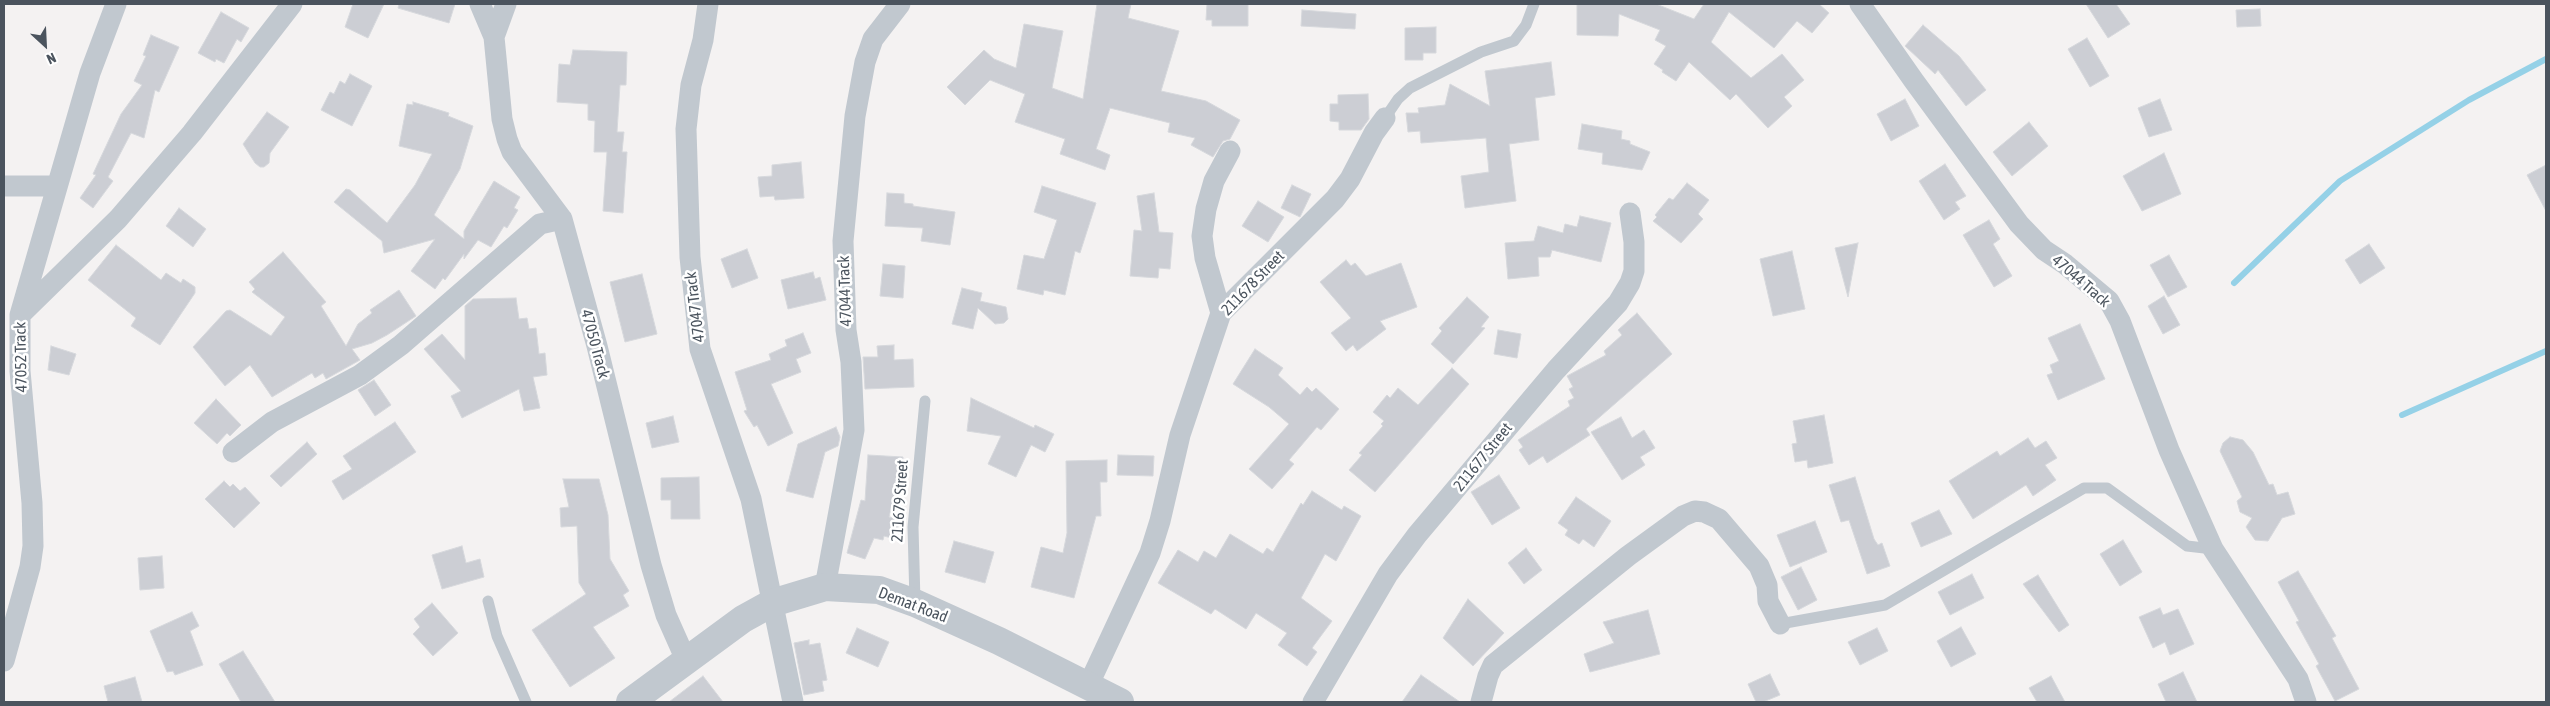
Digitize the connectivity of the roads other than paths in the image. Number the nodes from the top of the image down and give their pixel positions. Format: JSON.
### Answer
{"nodes":[{"id":1,"x":116,"y":4,"type":"edge"},
{"id":2,"x":292,"y":4,"type":"edge"},
{"id":3,"x":480,"y":4,"type":"edge"},
{"id":4,"x":506,"y":4,"type":"edge"},
{"id":5,"x":708,"y":4,"type":"edge"},
{"id":6,"x":900,"y":4,"type":"edge"},
{"id":7,"x":1534,"y":4,"type":"edge"},
{"id":8,"x":1860,"y":4,"type":"edge"},
{"id":9,"x":494,"y":37,"type":"junction"},
{"id":10,"x":1385,"y":118,"type":"joint"},
{"id":11,"x":1230,"y":151,"type":"dead end"},
{"id":12,"x":4,"y":186,"type":"edge"},
{"id":13,"x":57,"y":186,"type":"junction"},
{"id":14,"x":1630,"y":213,"type":"dead end"},
{"id":15,"x":562,"y":219,"type":"junction"},
{"id":16,"x":1221,"y":313,"type":"junction"},
{"id":17,"x":20,"y":315,"type":"junction"},
{"id":18,"x":924,"y":400,"type":"dead end"},
{"id":19,"x":233,"y":452,"type":"dead end"},
{"id":20,"x":2213,"y":548,"type":"junction"},
{"id":21,"x":824,"y":587,"type":"junction"},
{"id":22,"x":488,"y":601,"type":"dead end"},
{"id":23,"x":772,"y":603,"type":"junction"},
{"id":24,"x":915,"y":603,"type":"junction"},
{"id":25,"x":1780,"y":624,"type":"joint"},
{"id":26,"x":686,"y":660,"type":"junction"},
{"id":27,"x":4,"y":661,"type":"edge"},
{"id":28,"x":1088,"y":686,"type":"junction"},
{"id":29,"x":526,"y":702,"type":"edge"},
{"id":30,"x":630,"y":702,"type":"edge"},
{"id":31,"x":793,"y":702,"type":"edge"},
{"id":32,"x":1120,"y":702,"type":"edge"},
{"id":33,"x":1313,"y":702,"type":"edge"},
{"id":34,"x":1481,"y":702,"type":"edge"},
{"id":35,"x":2306,"y":702,"type":"edge"}],
"edges":[{"from":1,"to":13,"type":"street","name":"47052 Track"},
{"from":2,"to":17,"type":"street"},
{"from":3,"to":9,"type":"street"},
{"from":4,"to":9,"type":"street"},
{"from":5,"to":23,"type":"street","name":"47047 Track"},
{"from":6,"to":21,"type":"street","name":"47044 Track"},
{"from":7,"to":10,"type":"lane","name":"211678 Street"},
{"from":8,"to":20,"type":"street","name":"47044 Track"},
{"from":9,"to":15,"type":"street","name":"47050 Track"},
{"from":10,"to":16,"type":"street","name":"211678 Street"},
{"from":11,"to":16,"type":"street"},
{"from":12,"to":13,"type":"street"},
{"from":13,"to":17,"type":"street","name":"47052 Track"},
{"from":14,"to":33,"type":"street","name":"211677 Street"},
{"from":15,"to":19,"type":"street"},
{"from":15,"to":26,"type":"street","name":"47050 Track"},
{"from":16,"to":28,"type":"street","name":"211678 Street"},
{"from":17,"to":27,"type":"street","name":"47052 Track"},
{"from":18,"to":24,"type":"lane","name":"211679 Street"},
{"from":20,"to":25,"type":"lane"},
{"from":20,"to":35,"type":"street","name":"47044 Track"},
{"from":21,"to":23,"type":"street","name":"Demat Road"},
{"from":21,"to":24,"type":"street","name":"Demat Road"},
{"from":22,"to":29,"type":"lane"},
{"from":23,"to":26,"type":"street","name":"Demat Road"},
{"from":23,"to":31,"type":"street","name":"47047 Track"},
{"from":24,"to":28,"type":"street","name":"Demat Road"},
{"from":25,"to":34,"type":"street"},
{"from":26,"to":30,"type":"street","name":"Demat Road"},
{"from":28,"to":32,"type":"street","name":"Demat Road"}]}
